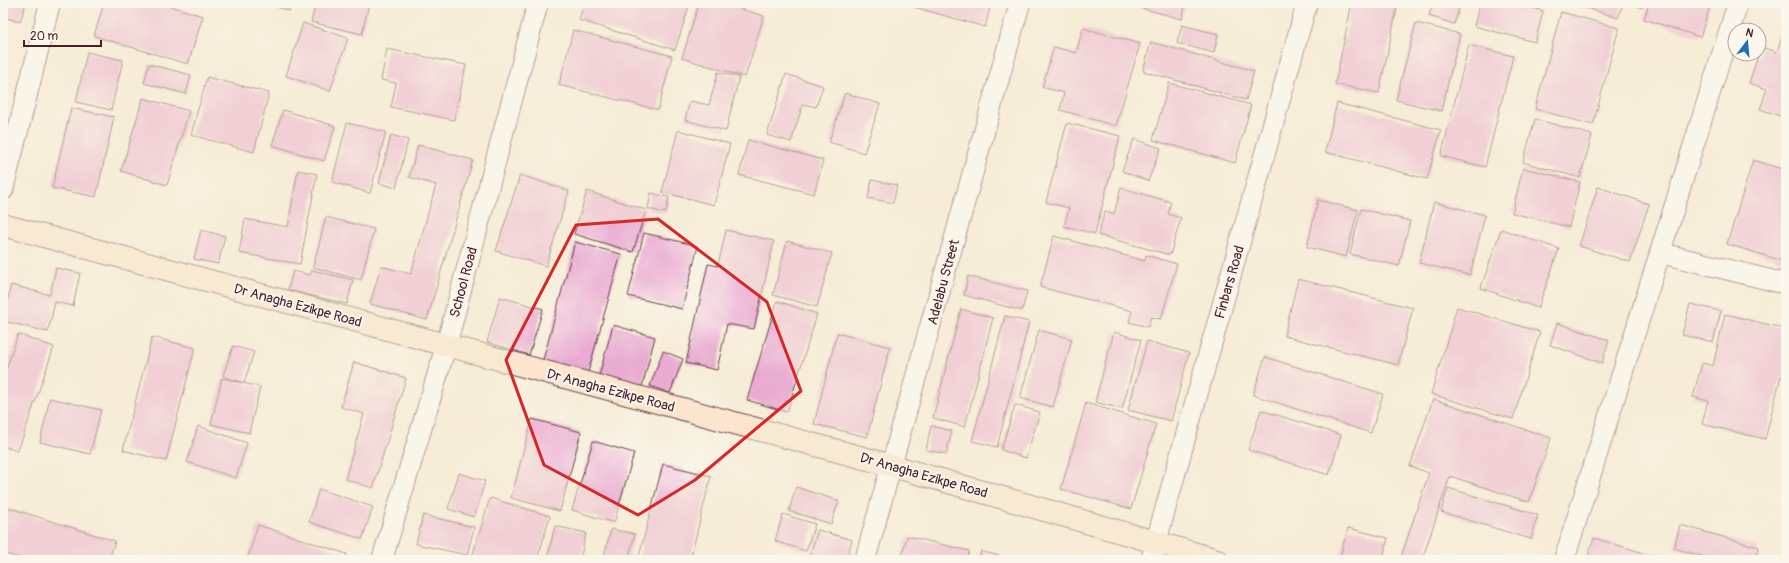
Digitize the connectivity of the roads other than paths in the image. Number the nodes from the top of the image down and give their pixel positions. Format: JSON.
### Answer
{"nodes":[{"id":1,"x":50,"y":3,"type":"edge"},
{"id":2,"x":538,"y":3,"type":"edge"},
{"id":3,"x":1020,"y":3,"type":"edge"},
{"id":4,"x":1307,"y":3,"type":"edge"},
{"id":5,"x":1738,"y":3,"type":"edge"},
{"id":6,"x":3,"y":190,"type":"edge"},
{"id":7,"x":3,"y":225,"type":"edge"},
{"id":8,"x":1661,"y":253,"type":"junction"},
{"id":9,"x":1786,"y":284,"type":"edge"},
{"id":10,"x":446,"y":346,"type":"junction"},
{"id":11,"x":893,"y":466,"type":"junction"},
{"id":12,"x":1153,"y":552,"type":"edge"},
{"id":13,"x":382,"y":560,"type":"edge"},
{"id":14,"x":865,"y":560,"type":"edge"},
{"id":15,"x":1217,"y":560,"type":"edge"},
{"id":16,"x":1564,"y":560,"type":"edge"}],
"edges":[{"from":1,"to":6,"type":"street"},
{"from":2,"to":10,"type":"street","name":"School Road"},
{"from":3,"to":11,"type":"street","name":"Adelabu Street"},
{"from":4,"to":12,"type":"street","name":"Finbars Road"},
{"from":5,"to":8,"type":"street"},
{"from":7,"to":10,"type":"street","name":"Dr Anagha Ezikpe Road"},
{"from":8,"to":9,"type":"street"},
{"from":8,"to":16,"type":"street"},
{"from":10,"to":11,"type":"street","name":"Dr Anagha Ezikpe Road"},
{"from":10,"to":13,"type":"street","name":"School Road"},
{"from":11,"to":12,"type":"street","name":"Dr Anagha Ezikpe Road"},
{"from":11,"to":14,"type":"street","name":"Adelabu Street"},
{"from":12,"to":15,"type":"street","name":"Dr Anagha Ezikpe Road"}]}
